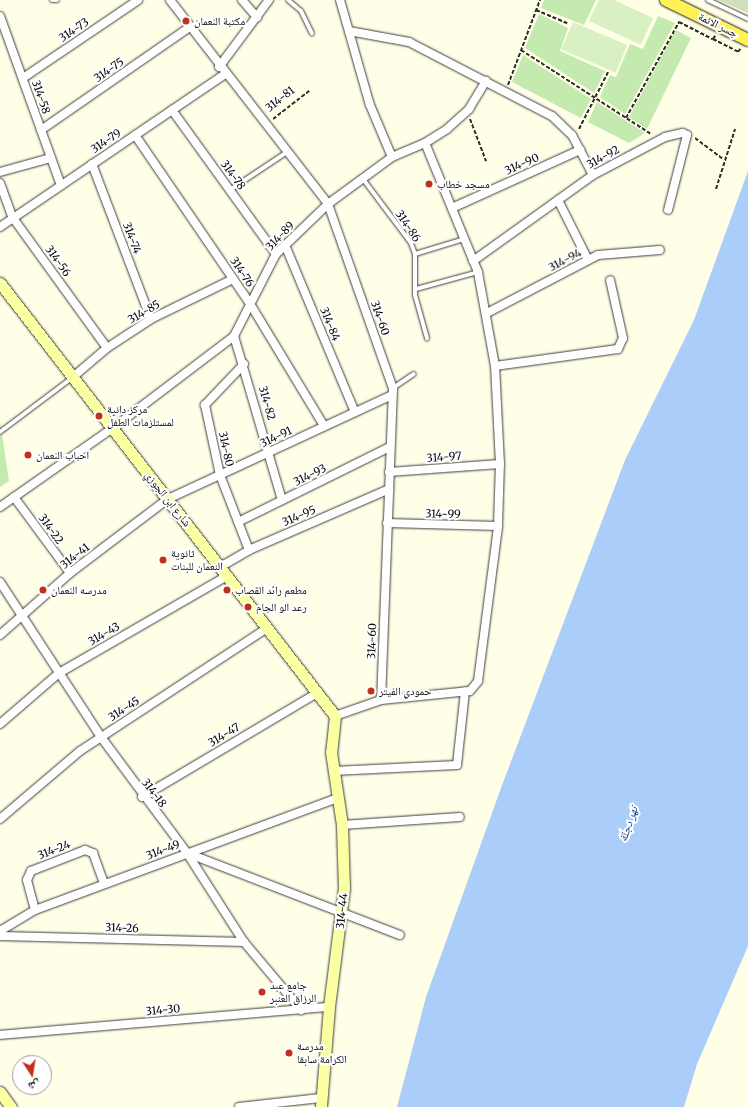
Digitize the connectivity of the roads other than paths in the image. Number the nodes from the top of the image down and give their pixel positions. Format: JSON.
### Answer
{"nodes":[{"id":1,"x":52,"y":0,"type":"edge"},
{"id":2,"x":57,"y":0,"type":"edge"},
{"id":3,"x":138,"y":0,"type":"edge"},
{"id":4,"x":170,"y":0,"type":"edge"},
{"id":5,"x":242,"y":0,"type":"edge"},
{"id":6,"x":269,"y":0,"type":"edge"},
{"id":7,"x":288,"y":0,"type":"edge"},
{"id":8,"x":340,"y":0,"type":"edge"},
{"id":9,"x":666,"y":0,"type":"edge"},
{"id":10,"x":708,"y":0,"type":"edge"},
{"id":11,"x":0,"y":16,"type":"edge"},
{"id":12,"x":257,"y":17,"type":"junction"},
{"id":13,"x":748,"y":19,"type":"edge"},
{"id":14,"x":190,"y":28,"type":"junction"},
{"id":15,"x":349,"y":31,"type":"junction"},
{"id":16,"x":312,"y":34,"type":"dead end"},
{"id":17,"x":748,"y":40,"type":"edge"},
{"id":18,"x":220,"y":67,"type":"junction"},
{"id":19,"x":225,"y":74,"type":"junction"},
{"id":20,"x":23,"y":78,"type":"junction"},
{"id":21,"x":486,"y":81,"type":"junction"},
{"id":22,"x":172,"y":110,"type":"junction"},
{"id":23,"x":41,"y":130,"type":"junction"},
{"id":24,"x":135,"y":135,"type":"junction"},
{"id":25,"x":425,"y":143,"type":"junction"},
{"id":26,"x":580,"y":150,"type":"junction"},
{"id":27,"x":287,"y":152,"type":"junction"},
{"id":28,"x":392,"y":157,"type":"junction"},
{"id":29,"x":51,"y":158,"type":"junction"},
{"id":30,"x":92,"y":164,"type":"junction"},
{"id":31,"x":0,"y":172,"type":"edge"},
{"id":32,"x":593,"y":174,"type":"junction"},
{"id":33,"x":363,"y":179,"type":"junction"},
{"id":34,"x":0,"y":183,"type":"edge"},
{"id":35,"x":61,"y":185,"type":"junction"},
{"id":36,"x":230,"y":190,"type":"junction"},
{"id":37,"x":558,"y":200,"type":"junction"},
{"id":38,"x":328,"y":204,"type":"junction"},
{"id":39,"x":452,"y":208,"type":"junction"},
{"id":40,"x":668,"y":210,"type":"dead end"},
{"id":41,"x":13,"y":218,"type":"junction"},
{"id":42,"x":0,"y":227,"type":"edge"},
{"id":43,"x":464,"y":239,"type":"junction"},
{"id":44,"x":285,"y":245,"type":"junction"},
{"id":45,"x":660,"y":250,"type":"dead end"},
{"id":46,"x":276,"y":254,"type":"junction"},
{"id":47,"x":415,"y":254,"type":"junction"},
{"id":48,"x":588,"y":260,"type":"junction"},
{"id":49,"x":473,"y":261,"type":"junction"},
{"id":50,"x":478,"y":272,"type":"junction"},
{"id":51,"x":233,"y":279,"type":"junction"},
{"id":52,"x":610,"y":280,"type":"dead end"},
{"id":53,"x":0,"y":283,"type":"edge"},
{"id":54,"x":416,"y":289,"type":"junction"},
{"id":55,"x":249,"y":302,"type":"junction"},
{"id":56,"x":487,"y":313,"type":"junction"},
{"id":57,"x":151,"y":319,"type":"junction"},
{"id":58,"x":234,"y":336,"type":"junction"},
{"id":59,"x":427,"y":338,"type":"dead end"},
{"id":60,"x":107,"y":348,"type":"junction"},
{"id":61,"x":244,"y":364,"type":"junction"},
{"id":62,"x":495,"y":366,"type":"junction"},
{"id":63,"x":414,"y":374,"type":"dead end"},
{"id":64,"x":73,"y":377,"type":"junction"},
{"id":65,"x":392,"y":392,"type":"junction"},
{"id":66,"x":355,"y":412,"type":"junction"},
{"id":67,"x":324,"y":426,"type":"junction"},
{"id":68,"x":113,"y":428,"type":"junction"},
{"id":69,"x":0,"y":432,"type":"edge"},
{"id":70,"x":390,"y":447,"type":"junction"},
{"id":71,"x":270,"y":452,"type":"junction"},
{"id":72,"x":500,"y":464,"type":"junction"},
{"id":73,"x":389,"y":472,"type":"junction"},
{"id":74,"x":220,"y":475,"type":"junction"},
{"id":75,"x":389,"y":489,"type":"junction"},
{"id":76,"x":14,"y":497,"type":"junction"},
{"id":77,"x":168,"y":499,"type":"junction"},
{"id":78,"x":282,"y":500,"type":"junction"},
{"id":79,"x":0,"y":507,"type":"edge"},
{"id":80,"x":238,"y":522,"type":"junction"},
{"id":81,"x":387,"y":523,"type":"junction"},
{"id":82,"x":498,"y":526,"type":"junction"},
{"id":83,"x":249,"y":550,"type":"junction"},
{"id":84,"x":224,"y":571,"type":"junction"},
{"id":85,"x":70,"y":573,"type":"junction"},
{"id":86,"x":0,"y":582,"type":"edge"},
{"id":87,"x":22,"y":616,"type":"junction"},
{"id":88,"x":267,"y":628,"type":"junction"},
{"id":89,"x":0,"y":635,"type":"edge"},
{"id":90,"x":59,"y":673,"type":"junction"},
{"id":91,"x":465,"y":691,"type":"junction"},
{"id":92,"x":318,"y":693,"type":"junction"},
{"id":93,"x":381,"y":700,"type":"junction"},
{"id":94,"x":335,"y":716,"type":"junction"},
{"id":95,"x":0,"y":724,"type":"edge"},
{"id":96,"x":101,"y":737,"type":"junction"},
{"id":97,"x":333,"y":771,"type":"junction"},
{"id":98,"x":142,"y":797,"type":"junction"},
{"id":99,"x":337,"y":798,"type":"junction"},
{"id":100,"x":460,"y":817,"type":"dead end"},
{"id":101,"x":0,"y":819,"type":"edge"},
{"id":102,"x":342,"y":825,"type":"junction"},
{"id":103,"x":187,"y":853,"type":"junction"},
{"id":104,"x":104,"y":884,"type":"junction"},
{"id":105,"x":35,"y":910,"type":"junction"},
{"id":106,"x":342,"y":913,"type":"junction"},
{"id":107,"x":0,"y":931,"type":"edge"},
{"id":108,"x":400,"y":935,"type":"dead end"},
{"id":109,"x":0,"y":936,"type":"edge"},
{"id":110,"x":244,"y":942,"type":"junction"},
{"id":111,"x":328,"y":1008,"type":"junction"},
{"id":112,"x":301,"y":1010,"type":"junction"},
{"id":113,"x":0,"y":1035,"type":"edge"},
{"id":114,"x":0,"y":1092,"type":"edge"},
{"id":115,"x":321,"y":1102,"type":"edge"},
{"id":116,"x":11,"y":1107,"type":"edge"},
{"id":117,"x":239,"y":1107,"type":"edge"}],
"edges":[{"from":1,"to":2,"type":"lane"},
{"from":3,"to":20,"type":"street","name":"314-73"},
{"from":4,"to":14,"type":"street","name":"314-60"},
{"from":5,"to":12,"type":"street"},
{"from":6,"to":12,"type":"street"},
{"from":7,"to":16,"type":"lane"},
{"from":8,"to":15,"type":"street"},
{"from":9,"to":17,"type":"main road","name":"جسر الائمة","bridge":true},
{"from":10,"to":13,"type":"lane"},
{"from":11,"to":20,"type":"street","name":"314-58"},
{"from":12,"to":18,"type":"street"},
{"from":14,"to":18,"type":"street","name":"314-60"},
{"from":14,"to":23,"type":"street","name":"314-75"},
{"from":15,"to":21,"type":"street"},
{"from":15,"to":28,"type":"street"},
{"from":18,"to":19,"type":"street","name":"314-60"},
{"from":19,"to":22,"type":"street","name":"314-79"},
{"from":19,"to":27,"type":"street","name":"314-60"},
{"from":20,"to":23,"type":"street","name":"314-58"},
{"from":21,"to":25,"type":"street","name":"314-89"},
{"from":21,"to":26,"type":"street"},
{"from":22,"to":24,"type":"street","name":"314-79"},
{"from":22,"to":36,"type":"street","name":"314-78"},
{"from":23,"to":29,"type":"street","name":"314-58"},
{"from":24,"to":30,"type":"street","name":"314-79"},
{"from":24,"to":51,"type":"street","name":"314-76"},
{"from":25,"to":28,"type":"street","name":"314-89"},
{"from":25,"to":39,"type":"street"},
{"from":26,"to":32,"type":"street"},
{"from":26,"to":39,"type":"street","name":"314-90"},
{"from":27,"to":36,"type":"lane"},
{"from":27,"to":38,"type":"street","name":"314-60"},
{"from":28,"to":33,"type":"street","name":"314-89"},
{"from":29,"to":31,"type":"street"},
{"from":29,"to":35,"type":"street","name":"314-58"},
{"from":30,"to":35,"type":"street","name":"314-79"},
{"from":30,"to":57,"type":"street","name":"314-74"},
{"from":32,"to":37,"type":"street","name":"314-92"},
{"from":32,"to":40,"type":"street","name":"314-92"},
{"from":33,"to":38,"type":"street","name":"314-89"},
{"from":33,"to":47,"type":"lane","name":"314-86"},
{"from":34,"to":41,"type":"street","name":"314-56"},
{"from":35,"to":41,"type":"street","name":"314-79"},
{"from":36,"to":46,"type":"street","name":"314-78"},
{"from":37,"to":48,"type":"street"},
{"from":37,"to":49,"type":"street","name":"314-92"},
{"from":38,"to":44,"type":"street","name":"314-89"},
{"from":38,"to":65,"type":"street","name":"314-60"},
{"from":39,"to":43,"type":"street"},
{"from":41,"to":42,"type":"street","name":"314-79"},
{"from":41,"to":60,"type":"street","name":"314-56"},
{"from":43,"to":47,"type":"lane"},
{"from":43,"to":49,"type":"street"},
{"from":44,"to":46,"type":"street","name":"314-89"},
{"from":44,"to":66,"type":"street","name":"314-84"},
{"from":45,"to":48,"type":"street","name":"314-94"},
{"from":46,"to":55,"type":"street","name":"314-89"},
{"from":47,"to":54,"type":"lane","name":"314-86"},
{"from":48,"to":56,"type":"street","name":"314-94"},
{"from":49,"to":50,"type":"street"},
{"from":50,"to":54,"type":"lane"},
{"from":50,"to":56,"type":"street"},
{"from":51,"to":55,"type":"street","name":"314-76"},
{"from":51,"to":57,"type":"street","name":"314-85"},
{"from":52,"to":62,"type":"street"},
{"from":53,"to":64,"type":"street","name":"شارع ابن الجوزي"},
{"from":54,"to":59,"type":"lane","name":"314-86"},
{"from":55,"to":58,"type":"street","name":"314-89"},
{"from":55,"to":67,"type":"street","name":"314-76"},
{"from":56,"to":62,"type":"street"},
{"from":57,"to":60,"type":"street","name":"314-85"},
{"from":58,"to":61,"type":"street","name":"314-82"},
{"from":58,"to":68,"type":"street","name":"314-89"},
{"from":60,"to":64,"type":"street","name":"314-85"},
{"from":61,"to":71,"type":"street","name":"314-82"},
{"from":61,"to":74,"type":"street","name":"314-80"},
{"from":62,"to":72,"type":"street"},
{"from":63,"to":65,"type":"lane"},
{"from":64,"to":68,"type":"street","name":"شارع ابن الجوزي"},
{"from":64,"to":69,"type":"lane"},
{"from":65,"to":66,"type":"street","name":"314-91"},
{"from":65,"to":70,"type":"street","name":"314-60"},
{"from":66,"to":67,"type":"street","name":"314-91"},
{"from":67,"to":71,"type":"street","name":"314-91"},
{"from":68,"to":76,"type":"street","name":"314-89"},
{"from":68,"to":77,"type":"street","name":"شارع ابن الجوزي"},
{"from":70,"to":73,"type":"street","name":"314-60"},
{"from":70,"to":78,"type":"street","name":"314-93"},
{"from":71,"to":74,"type":"street","name":"314-91"},
{"from":71,"to":78,"type":"street","name":"314-82"},
{"from":72,"to":73,"type":"street","name":"314-97"},
{"from":72,"to":82,"type":"street"},
{"from":73,"to":75,"type":"street","name":"314-60"},
{"from":74,"to":77,"type":"street","name":"314-91"},
{"from":74,"to":80,"type":"street","name":"314-80"},
{"from":75,"to":81,"type":"street","name":"314-60"},
{"from":75,"to":83,"type":"street","name":"314-95"},
{"from":76,"to":79,"type":"street","name":"314-89"},
{"from":76,"to":85,"type":"street","name":"314-22"},
{"from":77,"to":84,"type":"street","name":"شارع ابن الجوزي"},
{"from":77,"to":85,"type":"street","name":"314-41"},
{"from":78,"to":80,"type":"street","name":"314-93"},
{"from":80,"to":83,"type":"street","name":"314-80"},
{"from":81,"to":82,"type":"street","name":"314-99"},
{"from":81,"to":93,"type":"street","name":"314-60"},
{"from":82,"to":91,"type":"street"},
{"from":83,"to":84,"type":"street","name":"314-95"},
{"from":84,"to":88,"type":"street","name":"شارع ابن الجوزي"},
{"from":84,"to":90,"type":"street","name":"314-43"},
{"from":85,"to":87,"type":"street","name":"314-41"},
{"from":86,"to":87,"type":"street","name":"314-18"},
{"from":87,"to":89,"type":"street","name":"314-41"},
{"from":87,"to":90,"type":"street","name":"314-18"},
{"from":88,"to":92,"type":"street","name":"شارع ابن الجوزي"},
{"from":88,"to":96,"type":"street","name":"314-45"},
{"from":90,"to":95,"type":"street","name":"314-43"},
{"from":90,"to":96,"type":"street","name":"314-18"},
{"from":91,"to":93,"type":"street"},
{"from":91,"to":97,"type":"street"},
{"from":92,"to":94,"type":"street","name":"شارع ابن الجوزي"},
{"from":92,"to":98,"type":"street","name":"314-47"},
{"from":93,"to":94,"type":"street"},
{"from":94,"to":97,"type":"street","name":"314-44"},
{"from":96,"to":98,"type":"street","name":"314-18"},
{"from":96,"to":101,"type":"street","name":"314-45"},
{"from":97,"to":99,"type":"street","name":"314-44"},
{"from":98,"to":103,"type":"street","name":"314-18"},
{"from":99,"to":102,"type":"street","name":"314-44"},
{"from":99,"to":103,"type":"street","name":"314-49"},
{"from":100,"to":102,"type":"street"},
{"from":102,"to":106,"type":"street","name":"314-44"},
{"from":103,"to":104,"type":"street","name":"314-49"},
{"from":103,"to":106,"type":"street"},
{"from":103,"to":110,"type":"street","name":"314-18"},
{"from":104,"to":105,"type":"street","name":"314-49"},
{"from":104,"to":105,"type":"street","name":"314-24"},
{"from":105,"to":107,"type":"street","name":"314-49"},
{"from":106,"to":108,"type":"street"},
{"from":106,"to":111,"type":"street","name":"314-44"},
{"from":109,"to":110,"type":"street","name":"314-26"},
{"from":110,"to":112,"type":"street","name":"314-18"},
{"from":111,"to":112,"type":"street","name":"314-30"},
{"from":111,"to":115,"type":"street","name":"314-44"},
{"from":112,"to":113,"type":"street","name":"314-30"},
{"from":114,"to":116,"type":"street"},
{"from":115,"to":117,"type":"street"}]}
